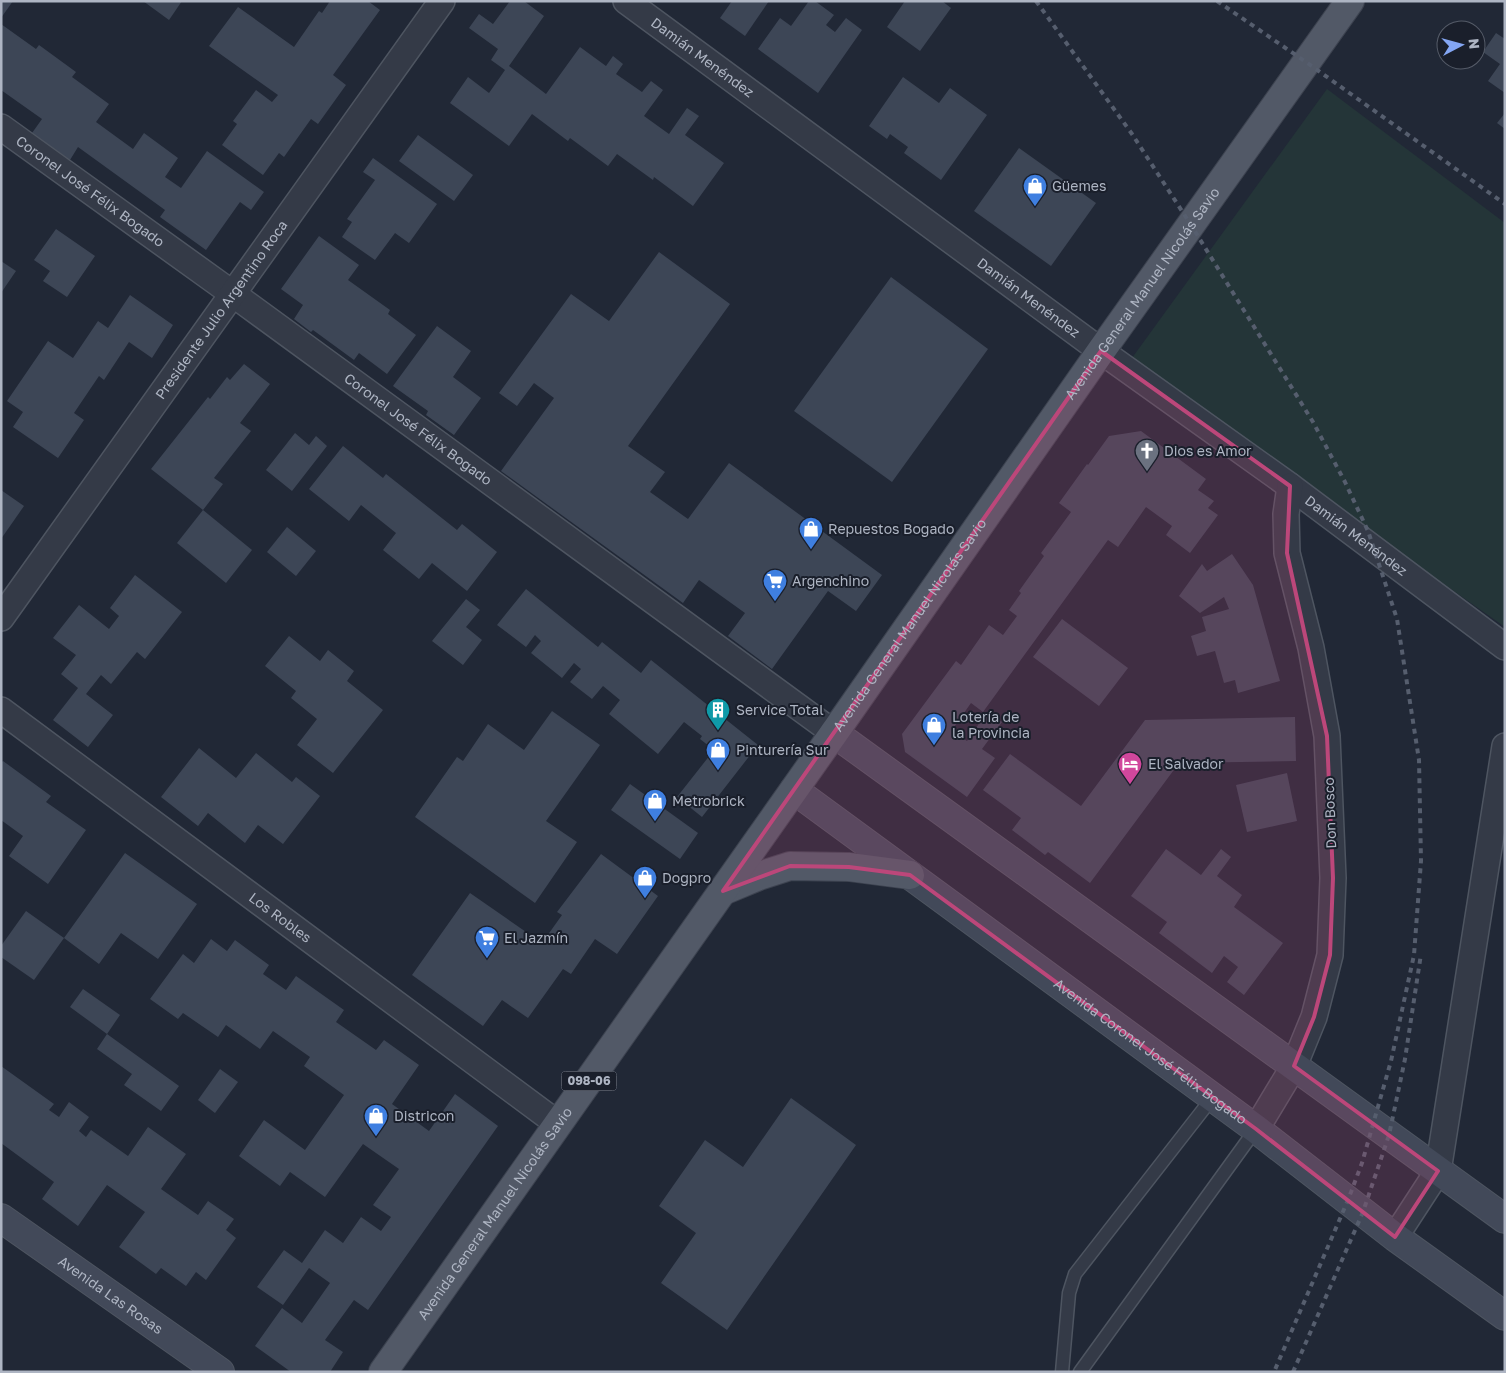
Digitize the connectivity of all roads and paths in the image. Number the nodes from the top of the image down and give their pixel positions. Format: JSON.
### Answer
{"nodes":[{"id":1,"x":442,"y":1,"type":"edge"},
{"id":2,"x":626,"y":1,"type":"edge"},
{"id":3,"x":1350,"y":1,"type":"edge"},
{"id":4,"x":1,"y":127,"type":"edge"},
{"id":5,"x":234,"y":294,"type":"junction"},
{"id":6,"x":1101,"y":351,"type":"junction"},
{"id":7,"x":1290,"y":486,"type":"junction"},
{"id":8,"x":1,"y":618,"type":"edge"},
{"id":9,"x":1505,"y":647,"type":"edge"},
{"id":10,"x":1,"y":710,"type":"edge"},
{"id":11,"x":834,"y":733,"type":"junction"},
{"id":12,"x":1505,"y":746,"type":"edge"},
{"id":13,"x":794,"y":790,"type":"junction"},
{"id":14,"x":910,"y":875,"type":"junction"},
{"id":15,"x":723,"y":891,"type":"junction"},
{"id":16,"x":1294,"y":1066,"type":"junction"},
{"id":17,"x":1212,"y":1097,"type":"junction"},
{"id":18,"x":558,"y":1124,"type":"junction"},
{"id":19,"x":1256,"y":1129,"type":"junction"},
{"id":20,"x":1438,"y":1171,"type":"junction"},
{"id":21,"x":1,"y":1218,"type":"edge"},
{"id":22,"x":1505,"y":1219,"type":"edge"},
{"id":23,"x":1395,"y":1237,"type":"junction"},
{"id":24,"x":1505,"y":1316,"type":"edge"},
{"id":25,"x":220,"y":1372,"type":"edge"},
{"id":26,"x":383,"y":1372,"type":"edge"},
{"id":27,"x":1062,"y":1372,"type":"edge"},
{"id":28,"x":1080,"y":1372,"type":"edge"}],
"edges":[{"from":1,"to":5,"type":"street","name":"Presidente Julio Argentino Roca"},
{"from":2,"to":6,"type":"street","name":"Damián Menéndez"},
{"from":3,"to":6,"type":"main road","name":"Avenida General Manuel Nicolás Savio"},
{"from":4,"to":5,"type":"street","name":"Coronel José Félix Bogado"},
{"from":5,"to":8,"type":"street","name":"Presidente Julio Argentino Roca"},
{"from":5,"to":11,"type":"street","name":"Coronel José Félix Bogado"},
{"from":6,"to":7,"type":"street","name":"Damián Menéndez"},
{"from":6,"to":11,"type":"main road","name":"Avenida General Manuel Nicolás Savio"},
{"from":7,"to":9,"type":"street","name":"Damián Menéndez"},
{"from":7,"to":16,"type":"street","name":"Don Bosco"},
{"from":10,"to":18,"type":"street","name":"Los Robles"},
{"from":11,"to":13,"type":"main road","name":"Avenida General Manuel Nicolás Savio"},
{"from":11,"to":16,"type":"main road"},
{"from":12,"to":20,"type":"street"},
{"from":13,"to":14,"type":"main road","name":"Avenida Coronel José Félix Bogado"},
{"from":13,"to":15,"type":"main road","name":"Avenida General Manuel Nicolás Savio","number":"098-06"},
{"from":14,"to":15,"type":"main road"},
{"from":14,"to":17,"type":"main road","name":"Avenida Coronel José Félix Bogado"},
{"from":15,"to":18,"type":"main road","name":"Avenida General Manuel Nicolás Savio","number":"098-06"},
{"from":16,"to":19,"type":"street","name":"Don Bosco"},
{"from":16,"to":20,"type":"main road"},
{"from":17,"to":19,"type":"main road","name":"Avenida Coronel José Félix Bogado"},
{"from":17,"to":27,"type":"lane"},
{"from":18,"to":26,"type":"main road","name":"Avenida General Manuel Nicolás Savio","number":"098-06"},
{"from":19,"to":23,"type":"main road","name":"Avenida Coronel José Félix Bogado"},
{"from":19,"to":28,"type":"lane"},
{"from":20,"to":22,"type":"main road"},
{"from":20,"to":23,"type":"street"},
{"from":21,"to":25,"type":"main road","name":"Avenida Las Rosas"},
{"from":23,"to":24,"type":"main road","name":"Avenida Coronel José Félix Bogado"}]}
